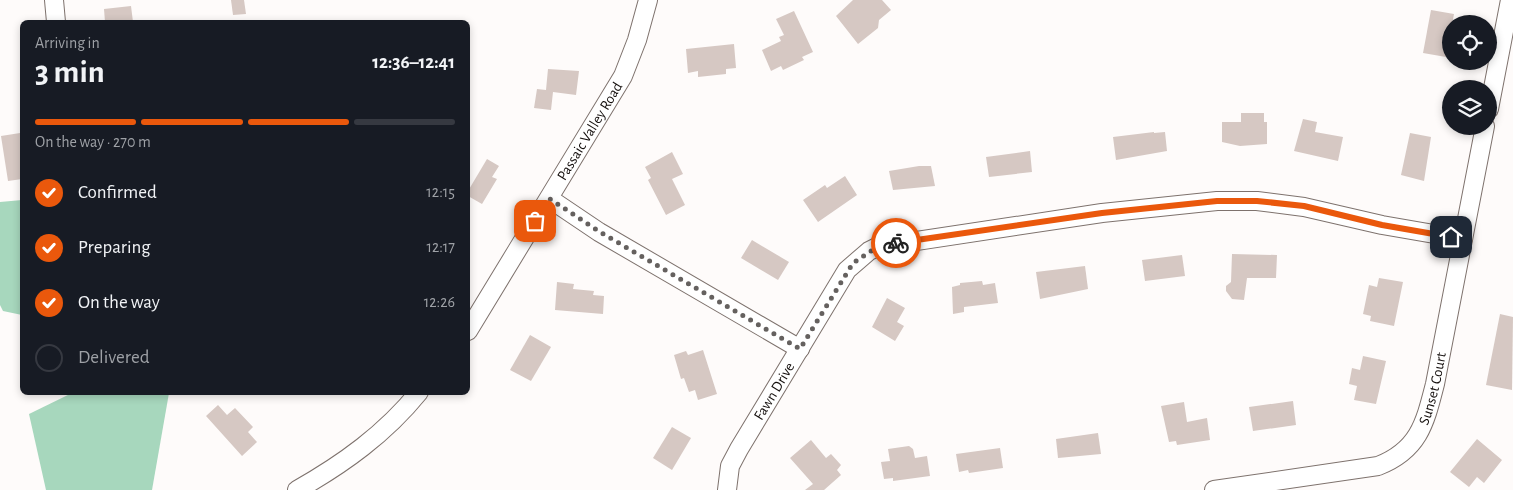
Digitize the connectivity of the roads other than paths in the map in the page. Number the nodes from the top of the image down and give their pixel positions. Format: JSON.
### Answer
{"nodes":[{"id":1,"x":54,"y":0,"type":"edge"},
{"id":2,"x":648,"y":0,"type":"edge"},
{"id":3,"x":1510,"y":0,"type":"edge"},
{"id":4,"x":56,"y":20,"type":"edge"},
{"id":5,"x":1495,"y":80,"type":"edge"},
{"id":6,"x":1483,"y":135,"type":"edge"},
{"id":7,"x":550,"y":199,"type":"junction"},
{"id":8,"x":1463,"y":239,"type":"junction"},
{"id":9,"x":470,"y":328,"type":"edge"},
{"id":10,"x":800,"y":349,"type":"junction"},
{"id":11,"x":416,"y":395,"type":"edge"},
{"id":12,"x":297,"y":490,"type":"edge"},
{"id":13,"x":727,"y":490,"type":"edge"},
{"id":14,"x":1214,"y":490,"type":"edge"}],
"edges":[{"from":1,"to":4,"type":"street"},
{"from":2,"to":7,"type":"street","name":"Passaic Valley Road"},
{"from":3,"to":5,"type":"street"},
{"from":6,"to":8,"type":"street","name":"Sunset Court"},
{"from":7,"to":9,"type":"street","name":"Passaic Valley Road"},
{"from":7,"to":10,"type":"street"},
{"from":8,"to":10,"type":"street","name":"Fawn Drive"},
{"from":8,"to":14,"type":"street","name":"Sunset Court"},
{"from":10,"to":13,"type":"street","name":"Fawn Drive"},
{"from":11,"to":12,"type":"street"}]}
